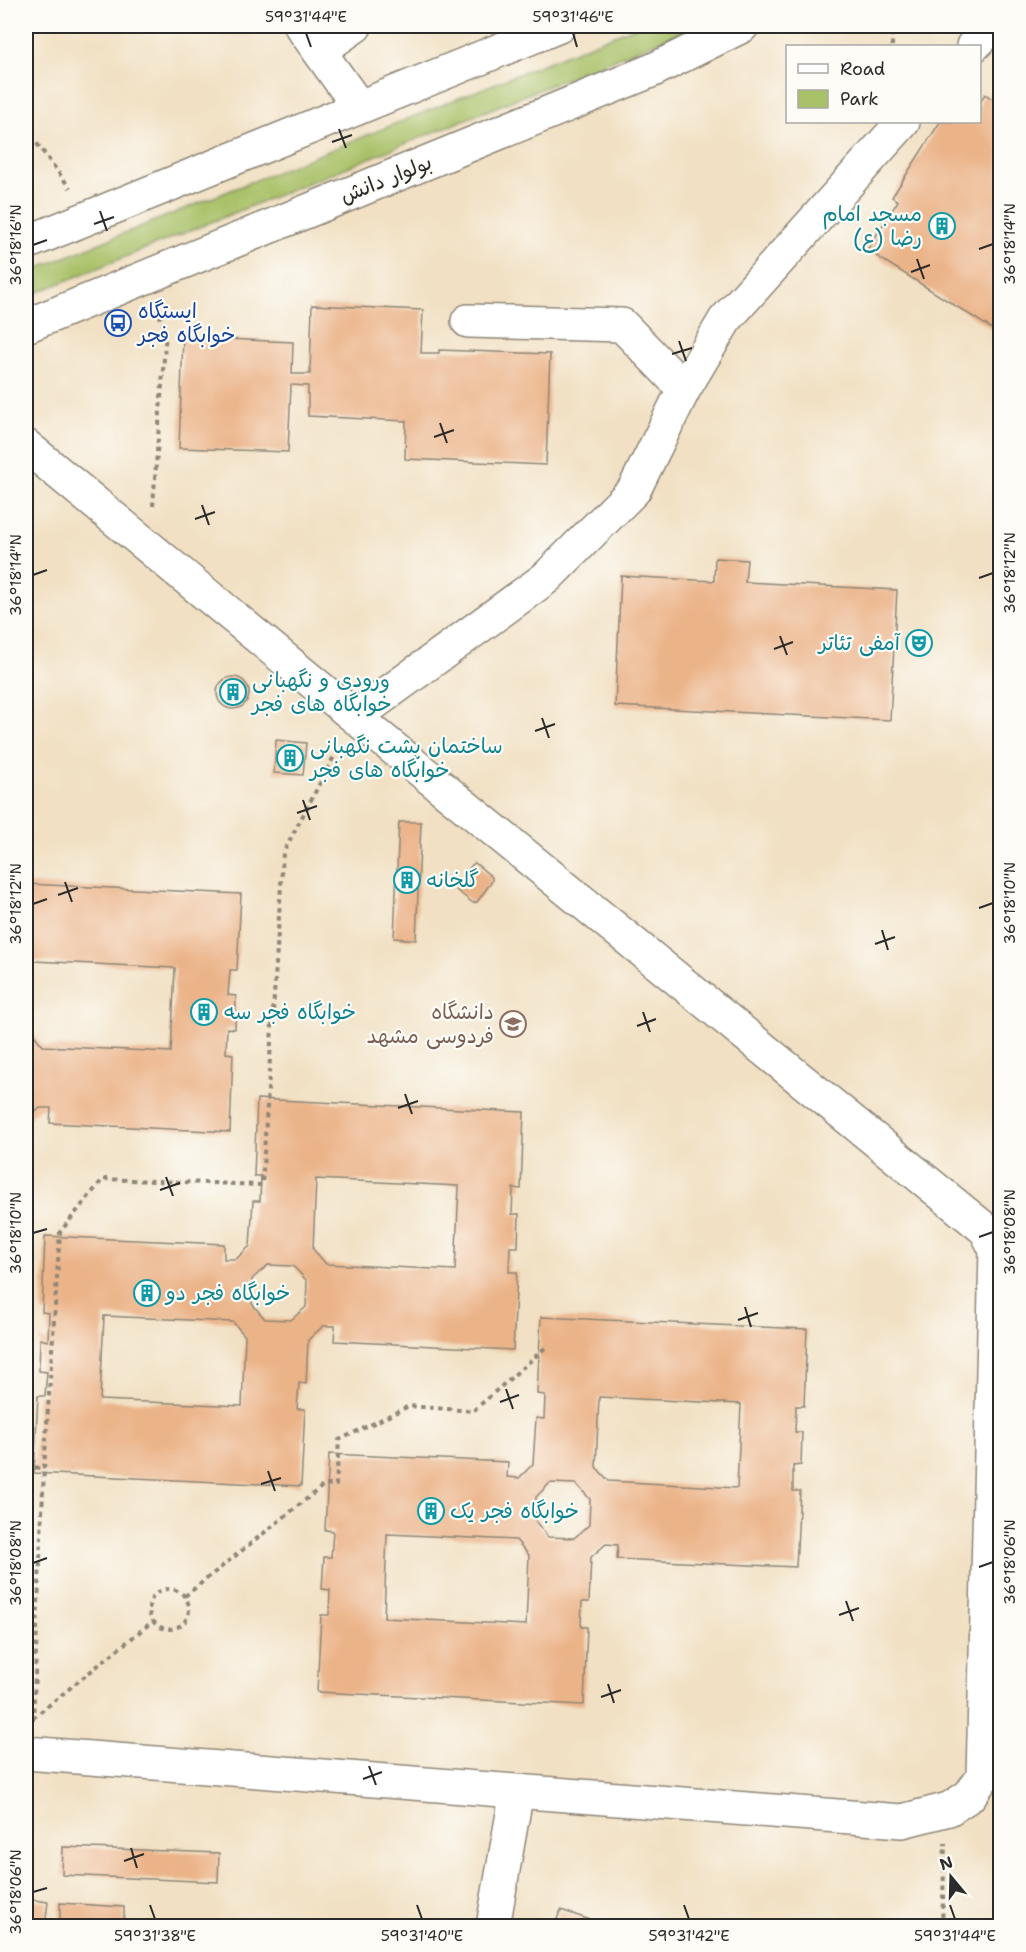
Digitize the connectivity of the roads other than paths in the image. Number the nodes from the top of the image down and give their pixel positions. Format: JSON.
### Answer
{"nodes":[{"id":1,"x":355,"y":26,"type":"edge"},
{"id":2,"x":559,"y":26,"type":"edge"},
{"id":3,"x":742,"y":26,"type":"edge"},
{"id":4,"x":993,"y":26,"type":"edge"},
{"id":5,"x":310,"y":38,"type":"edge"},
{"id":6,"x":974,"y":45,"type":"edge"},
{"id":7,"x":359,"y":107,"type":"junction"},
{"id":8,"x":902,"y":123,"type":"edge"},
{"id":9,"x":26,"y":243,"type":"edge"},
{"id":10,"x":468,"y":321,"type":"dead end"},
{"id":11,"x":26,"y":326,"type":"edge"},
{"id":12,"x":684,"y":389,"type":"junction"},
{"id":13,"x":26,"y":446,"type":"edge"},
{"id":14,"x":355,"y":717,"type":"junction"},
{"id":15,"x":26,"y":1753,"type":"edge"},
{"id":16,"x":517,"y":1791,"type":"junction"},
{"id":17,"x":493,"y":1926,"type":"edge"}],
"edges":[{"from":1,"to":5,"type":"street"},
{"from":2,"to":7,"type":"street"},
{"from":3,"to":11,"type":"street","name":"بولوار دانش"},
{"from":4,"to":6,"type":"street"},
{"from":5,"to":7,"type":"street"},
{"from":7,"to":9,"type":"street"},
{"from":8,"to":12,"type":"street"},
{"from":10,"to":12,"type":"street"},
{"from":12,"to":14,"type":"street"},
{"from":13,"to":14,"type":"street"},
{"from":14,"to":16,"type":"street"},
{"from":15,"to":16,"type":"street"},
{"from":16,"to":17,"type":"street"}]}
